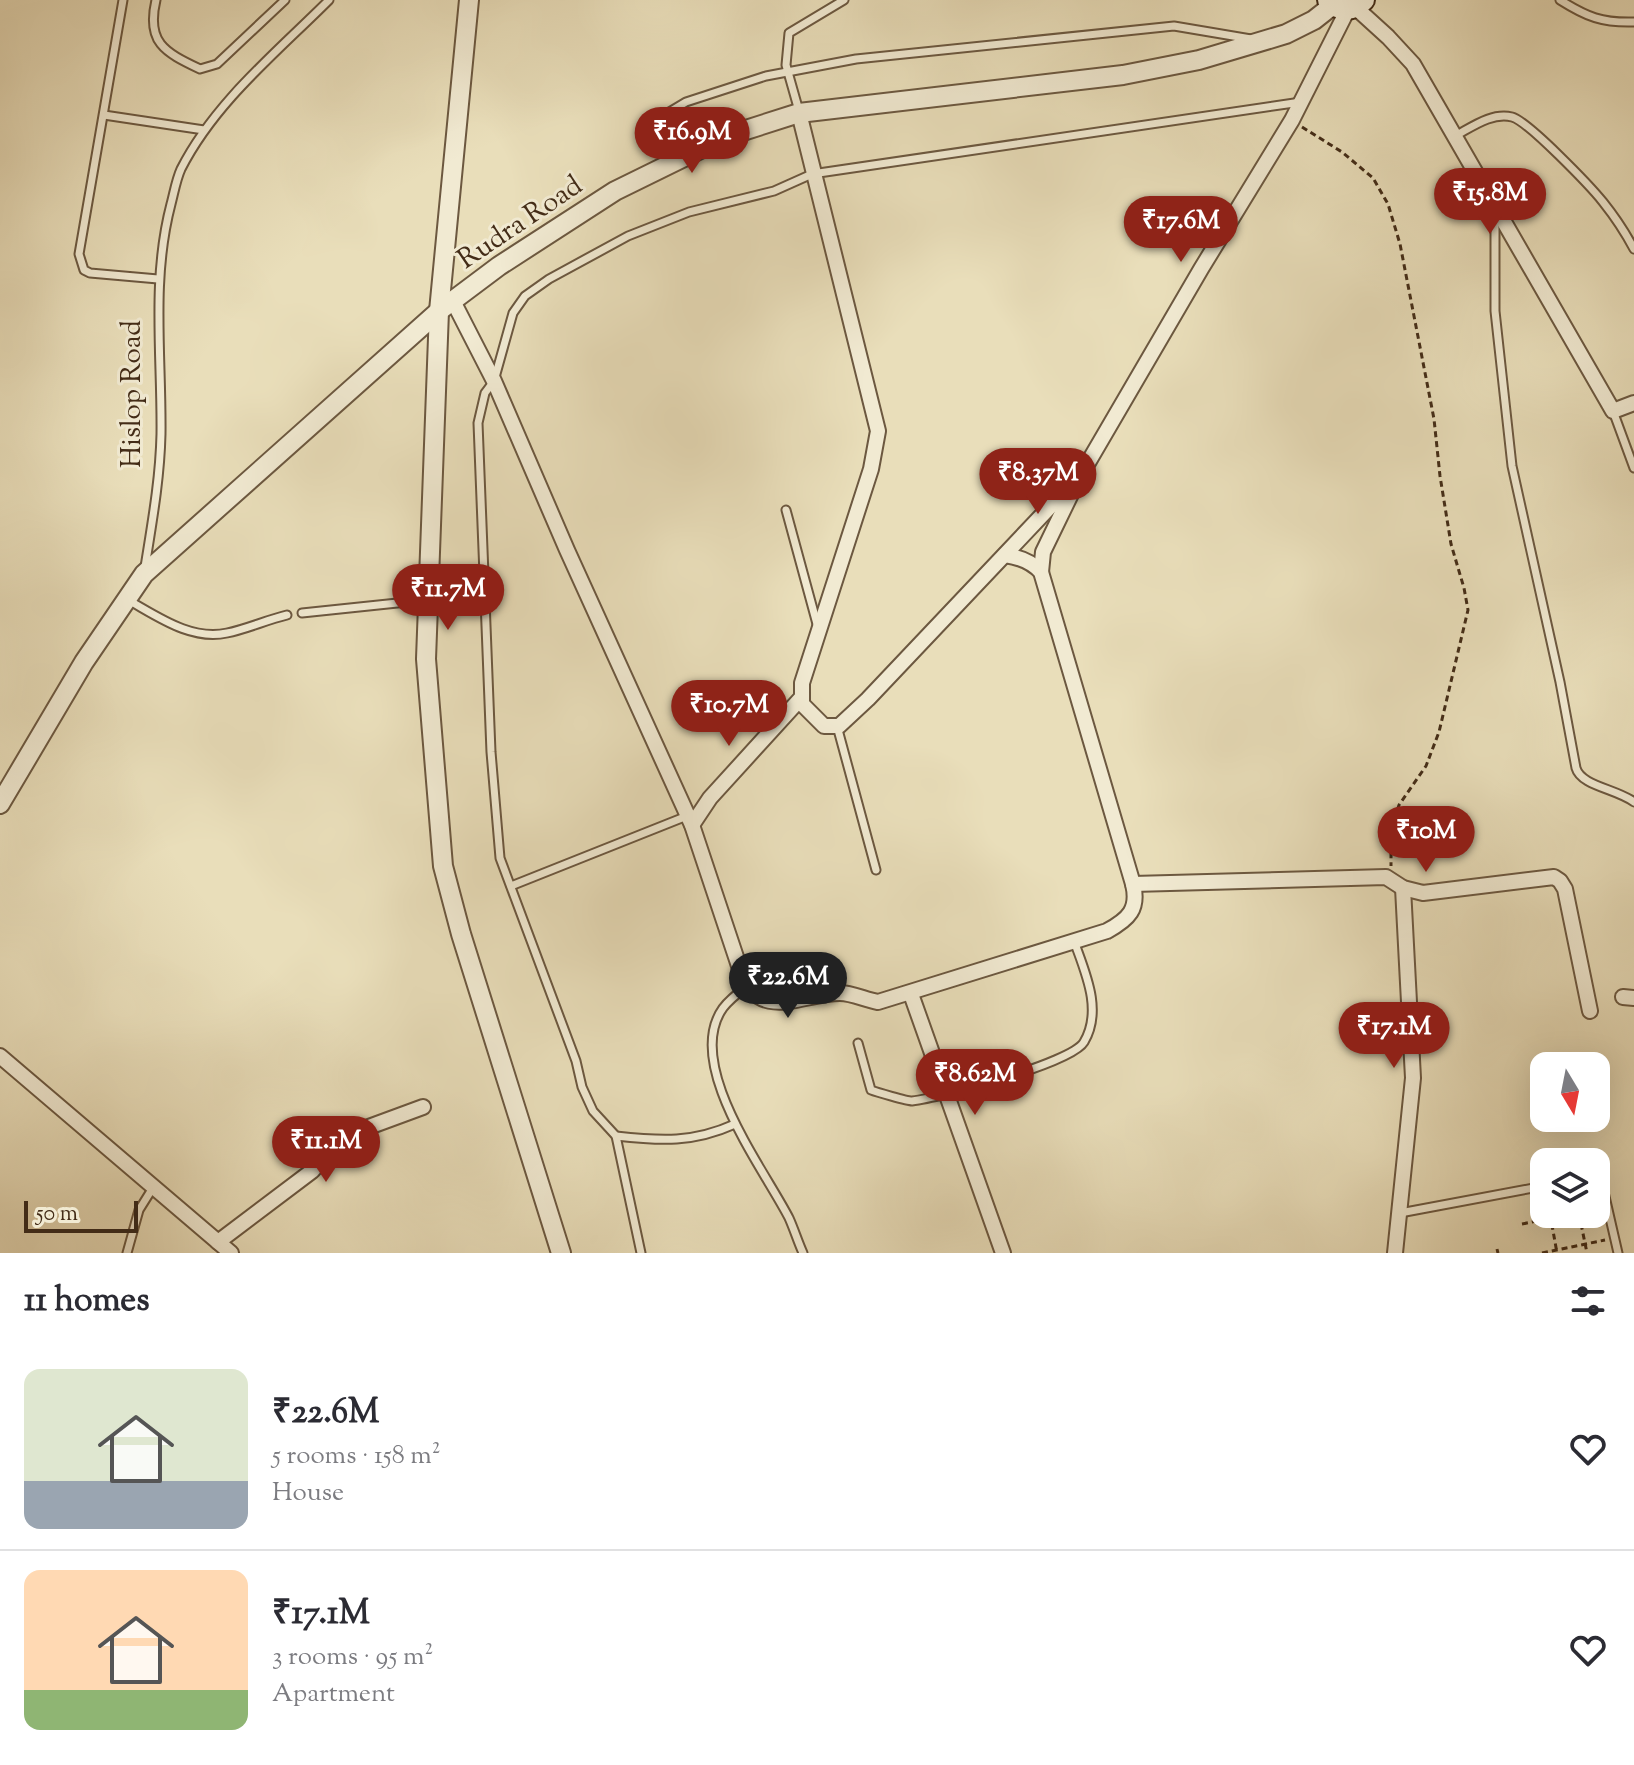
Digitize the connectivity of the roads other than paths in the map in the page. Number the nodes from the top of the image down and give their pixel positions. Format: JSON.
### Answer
{"nodes":[{"id":1,"x":123,"y":0,"type":"edge"},
{"id":2,"x":156,"y":0,"type":"edge"},
{"id":3,"x":285,"y":0,"type":"edge"},
{"id":4,"x":329,"y":0,"type":"edge"},
{"id":5,"x":469,"y":0,"type":"edge"},
{"id":6,"x":844,"y":0,"type":"edge"},
{"id":7,"x":1560,"y":0,"type":"edge"},
{"id":8,"x":1346,"y":4,"type":"edge"},
{"id":9,"x":1633,"y":20,"type":"edge"},
{"id":10,"x":1261,"y":42,"type":"junction"},
{"id":11,"x":788,"y":72,"type":"junction"},
{"id":12,"x":1301,"y":102,"type":"junction"},
{"id":13,"x":799,"y":113,"type":"junction"},
{"id":14,"x":104,"y":115,"type":"junction"},
{"id":15,"x":204,"y":130,"type":"junction"},
{"id":16,"x":1455,"y":136,"type":"junction"},
{"id":17,"x":677,"y":160,"type":"junction"},
{"id":18,"x":812,"y":174,"type":"junction"},
{"id":19,"x":1496,"y":207,"type":"junction"},
{"id":20,"x":1634,"y":249,"type":"edge"},
{"id":21,"x":158,"y":279,"type":"junction"},
{"id":22,"x":446,"y":306,"type":"junction"},
{"id":23,"x":494,"y":381,"type":"junction"},
{"id":24,"x":1634,"y":403,"type":"edge"},
{"id":25,"x":1613,"y":411,"type":"junction"},
{"id":26,"x":1634,"y":468,"type":"edge"},
{"id":27,"x":1082,"y":473,"type":"junction"},
{"id":28,"x":786,"y":510,"type":"dead end"},
{"id":29,"x":1005,"y":555,"type":"junction"},
{"id":30,"x":1041,"y":572,"type":"junction"},
{"id":31,"x":144,"y":574,"type":"junction"},
{"id":32,"x":128,"y":600,"type":"junction"},
{"id":33,"x":428,"y":600,"type":"junction"},
{"id":34,"x":302,"y":613,"type":"dead end"},
{"id":35,"x":287,"y":615,"type":"dead end"},
{"id":36,"x":819,"y":630,"type":"junction"},
{"id":37,"x":802,"y":697,"type":"junction"},
{"id":38,"x":837,"y":726,"type":"junction"},
{"id":39,"x":1634,"y":802,"type":"edge"},
{"id":40,"x":0,"y":804,"type":"edge"},
{"id":41,"x":690,"y":820,"type":"junction"},
{"id":42,"x":876,"y":870,"type":"dead end"},
{"id":43,"x":1133,"y":884,"type":"junction"},
{"id":44,"x":1397,"y":884,"type":"junction"},
{"id":45,"x":511,"y":886,"type":"junction"},
{"id":46,"x":1074,"y":941,"type":"junction"},
{"id":47,"x":746,"y":987,"type":"junction"},
{"id":48,"x":911,"y":994,"type":"junction"},
{"id":49,"x":1590,"y":1011,"type":"dead end"},
{"id":50,"x":858,"y":1043,"type":"dead end"},
{"id":51,"x":0,"y":1056,"type":"edge"},
{"id":52,"x":947,"y":1094,"type":"junction"},
{"id":53,"x":423,"y":1107,"type":"dead end"},
{"id":54,"x":735,"y":1124,"type":"junction"},
{"id":55,"x":616,"y":1136,"type":"junction"},
{"id":56,"x":154,"y":1186,"type":"junction"},
{"id":57,"x":1530,"y":1189,"type":"edge"},
{"id":58,"x":1400,"y":1213,"type":"junction"},
{"id":59,"x":1610,"y":1217,"type":"edge"},
{"id":60,"x":218,"y":1242,"type":"junction"},
{"id":61,"x":127,"y":1253,"type":"edge"},
{"id":62,"x":231,"y":1253,"type":"edge"},
{"id":63,"x":561,"y":1253,"type":"edge"},
{"id":64,"x":641,"y":1253,"type":"edge"},
{"id":65,"x":803,"y":1253,"type":"edge"},
{"id":66,"x":1003,"y":1253,"type":"edge"},
{"id":67,"x":1395,"y":1253,"type":"edge"},
{"id":68,"x":1618,"y":1253,"type":"edge"}],
"edges":[{"from":1,"to":14,"type":"lane"},
{"from":2,"to":3,"type":"lane"},
{"from":4,"to":15,"type":"lane","name":"Hislop Road"},
{"from":5,"to":22,"type":"street"},
{"from":6,"to":11,"type":"lane"},
{"from":7,"to":9,"type":"lane"},
{"from":8,"to":10,"type":"street","name":"Rudra Road"},
{"from":8,"to":12,"type":"street"},
{"from":8,"to":16,"type":"street"},
{"from":10,"to":11,"type":"lane"},
{"from":10,"to":13,"type":"street","name":"Rudra Road"},
{"from":11,"to":13,"type":"lane"},
{"from":11,"to":17,"type":"lane"},
{"from":12,"to":18,"type":"lane"},
{"from":12,"to":27,"type":"street"},
{"from":13,"to":17,"type":"street","name":"Rudra Road"},
{"from":13,"to":18,"type":"street"},
{"from":14,"to":15,"type":"lane"},
{"from":14,"to":21,"type":"lane"},
{"from":15,"to":21,"type":"lane","name":"Hislop Road"},
{"from":16,"to":19,"type":"street"},
{"from":16,"to":20,"type":"lane"},
{"from":17,"to":22,"type":"street","name":"Rudra Road"},
{"from":18,"to":23,"type":"lane"},
{"from":18,"to":36,"type":"street"},
{"from":19,"to":25,"type":"street"},
{"from":19,"to":39,"type":"lane"},
{"from":21,"to":31,"type":"lane","name":"Hislop Road"},
{"from":22,"to":23,"type":"street"},
{"from":22,"to":31,"type":"street","name":"Rudra Road"},
{"from":22,"to":33,"type":"street"},
{"from":23,"to":41,"type":"street"},
{"from":23,"to":45,"type":"lane"},
{"from":24,"to":25,"type":"street"},
{"from":25,"to":26,"type":"lane"},
{"from":27,"to":29,"type":"street"},
{"from":27,"to":30,"type":"street"},
{"from":28,"to":36,"type":"lane"},
{"from":29,"to":30,"type":"street"},
{"from":29,"to":38,"type":"street"},
{"from":30,"to":43,"type":"street"},
{"from":31,"to":32,"type":"street","name":"Hislop Road"},
{"from":32,"to":35,"type":"lane"},
{"from":32,"to":40,"type":"street","name":"Hislop Road"},
{"from":33,"to":34,"type":"lane"},
{"from":33,"to":63,"type":"street"},
{"from":36,"to":37,"type":"street"},
{"from":37,"to":38,"type":"street"},
{"from":37,"to":41,"type":"street"},
{"from":38,"to":42,"type":"lane"},
{"from":41,"to":45,"type":"lane"},
{"from":41,"to":47,"type":"street"},
{"from":43,"to":44,"type":"street"},
{"from":43,"to":46,"type":"street"},
{"from":44,"to":49,"type":"street"},
{"from":44,"to":58,"type":"street"},
{"from":45,"to":55,"type":"lane"},
{"from":46,"to":48,"type":"street"},
{"from":46,"to":52,"type":"lane"},
{"from":47,"to":48,"type":"street"},
{"from":47,"to":54,"type":"lane"},
{"from":48,"to":52,"type":"street"},
{"from":50,"to":52,"type":"lane"},
{"from":51,"to":56,"type":"street"},
{"from":52,"to":66,"type":"street"},
{"from":53,"to":60,"type":"street"},
{"from":54,"to":55,"type":"lane"},
{"from":54,"to":65,"type":"lane"},
{"from":55,"to":64,"type":"lane"},
{"from":56,"to":60,"type":"street"},
{"from":56,"to":61,"type":"lane"},
{"from":57,"to":58,"type":"lane"},
{"from":58,"to":67,"type":"street"},
{"from":59,"to":68,"type":"lane"},
{"from":60,"to":62,"type":"street"}]}
